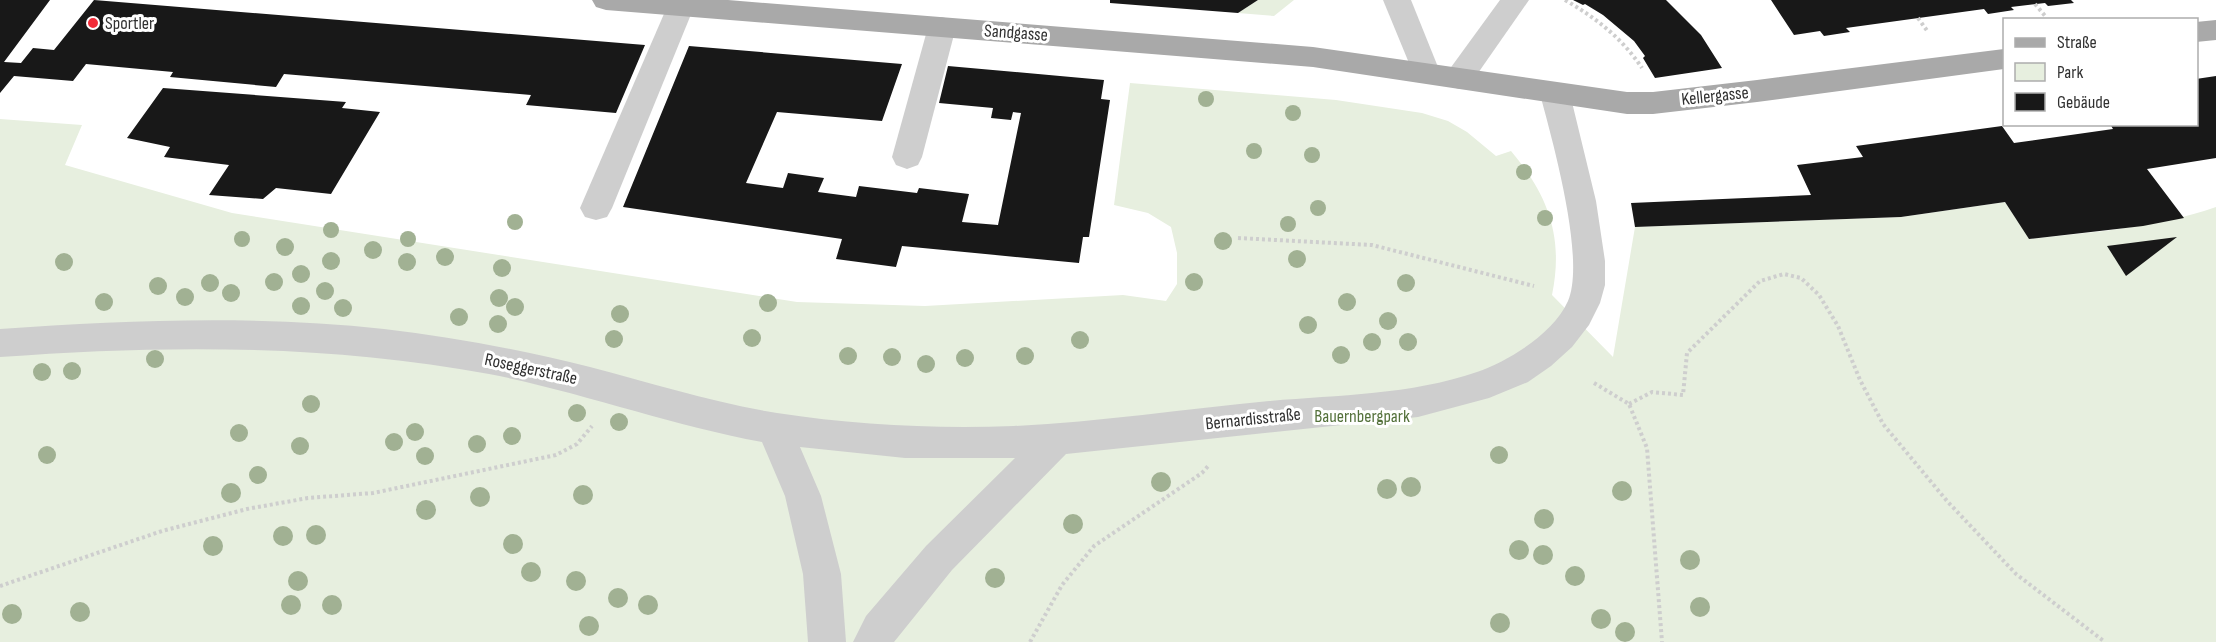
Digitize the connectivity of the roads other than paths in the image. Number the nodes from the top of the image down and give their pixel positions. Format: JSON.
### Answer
{"nodes":[{"id":1,"x":606,"y":0,"type":"edge"},
{"id":2,"x":1397,"y":0,"type":"edge"},
{"id":3,"x":1515,"y":0,"type":"edge"},
{"id":4,"x":680,"y":7,"type":"junction"},
{"id":5,"x":942,"y":27,"type":"junction"},
{"id":6,"x":2216,"y":30,"type":"edge"},
{"id":7,"x":2198,"y":33,"type":"edge"},
{"id":8,"x":2003,"y":59,"type":"edge"},
{"id":9,"x":1426,"y":72,"type":"junction"},
{"id":10,"x":1459,"y":78,"type":"junction"},
{"id":11,"x":1555,"y":94,"type":"junction"},
{"id":12,"x":908,"y":157,"type":"dead end"},
{"id":13,"x":596,"y":208,"type":"dead end"},
{"id":14,"x":0,"y":343,"type":"edge"},
{"id":15,"x":774,"y":428,"type":"junction"},
{"id":16,"x":1057,"y":440,"type":"junction"},
{"id":17,"x":826,"y":642,"type":"edge"},
{"id":18,"x":872,"y":642,"type":"edge"}],
"edges":[{"from":1,"to":4,"type":"main road","name":"Sandgasse"},
{"from":2,"to":9,"type":"street"},
{"from":3,"to":10,"type":"street"},
{"from":4,"to":5,"type":"main road","name":"Sandgasse"},
{"from":4,"to":13,"type":"street"},
{"from":5,"to":9,"type":"main road","name":"Sandgasse"},
{"from":5,"to":12,"type":"street"},
{"from":6,"to":7,"type":"main road"},
{"from":8,"to":11,"type":"main road","name":"Kellergasse"},
{"from":9,"to":10,"type":"main road","name":"Kellergasse"},
{"from":10,"to":11,"type":"main road","name":"Kellergasse"},
{"from":11,"to":16,"type":"street","name":"Bernardisstraße"},
{"from":14,"to":15,"type":"street","name":"Roseggerstraße"},
{"from":15,"to":16,"type":"street","name":"Roseggerstraße"},
{"from":15,"to":17,"type":"street"},
{"from":16,"to":18,"type":"street"}]}
